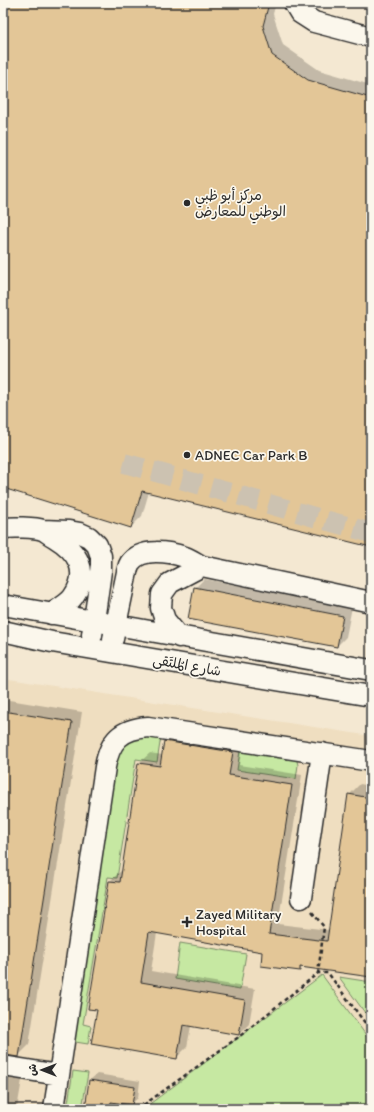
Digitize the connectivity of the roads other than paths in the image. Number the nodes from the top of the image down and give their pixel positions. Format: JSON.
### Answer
{"nodes":[{"id":1,"x":294,"y":3,"type":"edge"},
{"id":2,"x":371,"y":37,"type":"edge"},
{"id":3,"x":3,"y":528,"type":"edge"},
{"id":4,"x":42,"y":530,"type":"junction"},
{"id":5,"x":202,"y":566,"type":"junction"},
{"id":6,"x":371,"y":602,"type":"edge"},
{"id":7,"x":3,"y":605,"type":"edge"},
{"id":8,"x":51,"y":614,"type":"junction"},
{"id":9,"x":94,"y":622,"type":"junction"},
{"id":10,"x":116,"y":626,"type":"junction"},
{"id":11,"x":3,"y":631,"type":"edge"},
{"id":12,"x":179,"y":637,"type":"junction"},
{"id":13,"x":90,"y":649,"type":"junction"},
{"id":14,"x":110,"y":653,"type":"junction"},
{"id":15,"x":371,"y":670,"type":"edge"},
{"id":16,"x":371,"y":696,"type":"edge"},
{"id":17,"x":322,"y":753,"type":"junction"},
{"id":18,"x":371,"y":761,"type":"edge"},
{"id":19,"x":302,"y":898,"type":"road end"},
{"id":20,"x":3,"y":1066,"type":"edge"},
{"id":21,"x":59,"y":1075,"type":"junction"},
{"id":22,"x":54,"y":1109,"type":"edge"}],
"edges":[{"from":1,"to":2,"type":"street"},
{"from":3,"to":4,"type":"street"},
{"from":4,"to":8,"type":"street"},
{"from":4,"to":9,"type":"street"},
{"from":5,"to":6,"type":"street"},
{"from":5,"to":10,"type":"street"},
{"from":5,"to":12,"type":"street"},
{"from":7,"to":8,"type":"street","name":"شارع المُلتَقى"},
{"from":8,"to":9,"type":"street","name":"شارع المُلتَقى"},
{"from":9,"to":10,"type":"street","name":"شارع المُلتَقى"},
{"from":9,"to":13,"type":"street"},
{"from":10,"to":12,"type":"street","name":"شارع المُلتَقى"},
{"from":10,"to":14,"type":"street"},
{"from":11,"to":13,"type":"street","name":"شارع المُلتَقى"},
{"from":12,"to":15,"type":"street","name":"شارع المُلتَقى"},
{"from":13,"to":14,"type":"street","name":"شارع المُلتَقى"},
{"from":14,"to":16,"type":"street","name":"شارع المُلتَقى"},
{"from":17,"to":18,"type":"street"},
{"from":17,"to":19,"type":"street"},
{"from":17,"to":21,"type":"street"},
{"from":20,"to":21,"type":"street"},
{"from":21,"to":22,"type":"street"}]}
